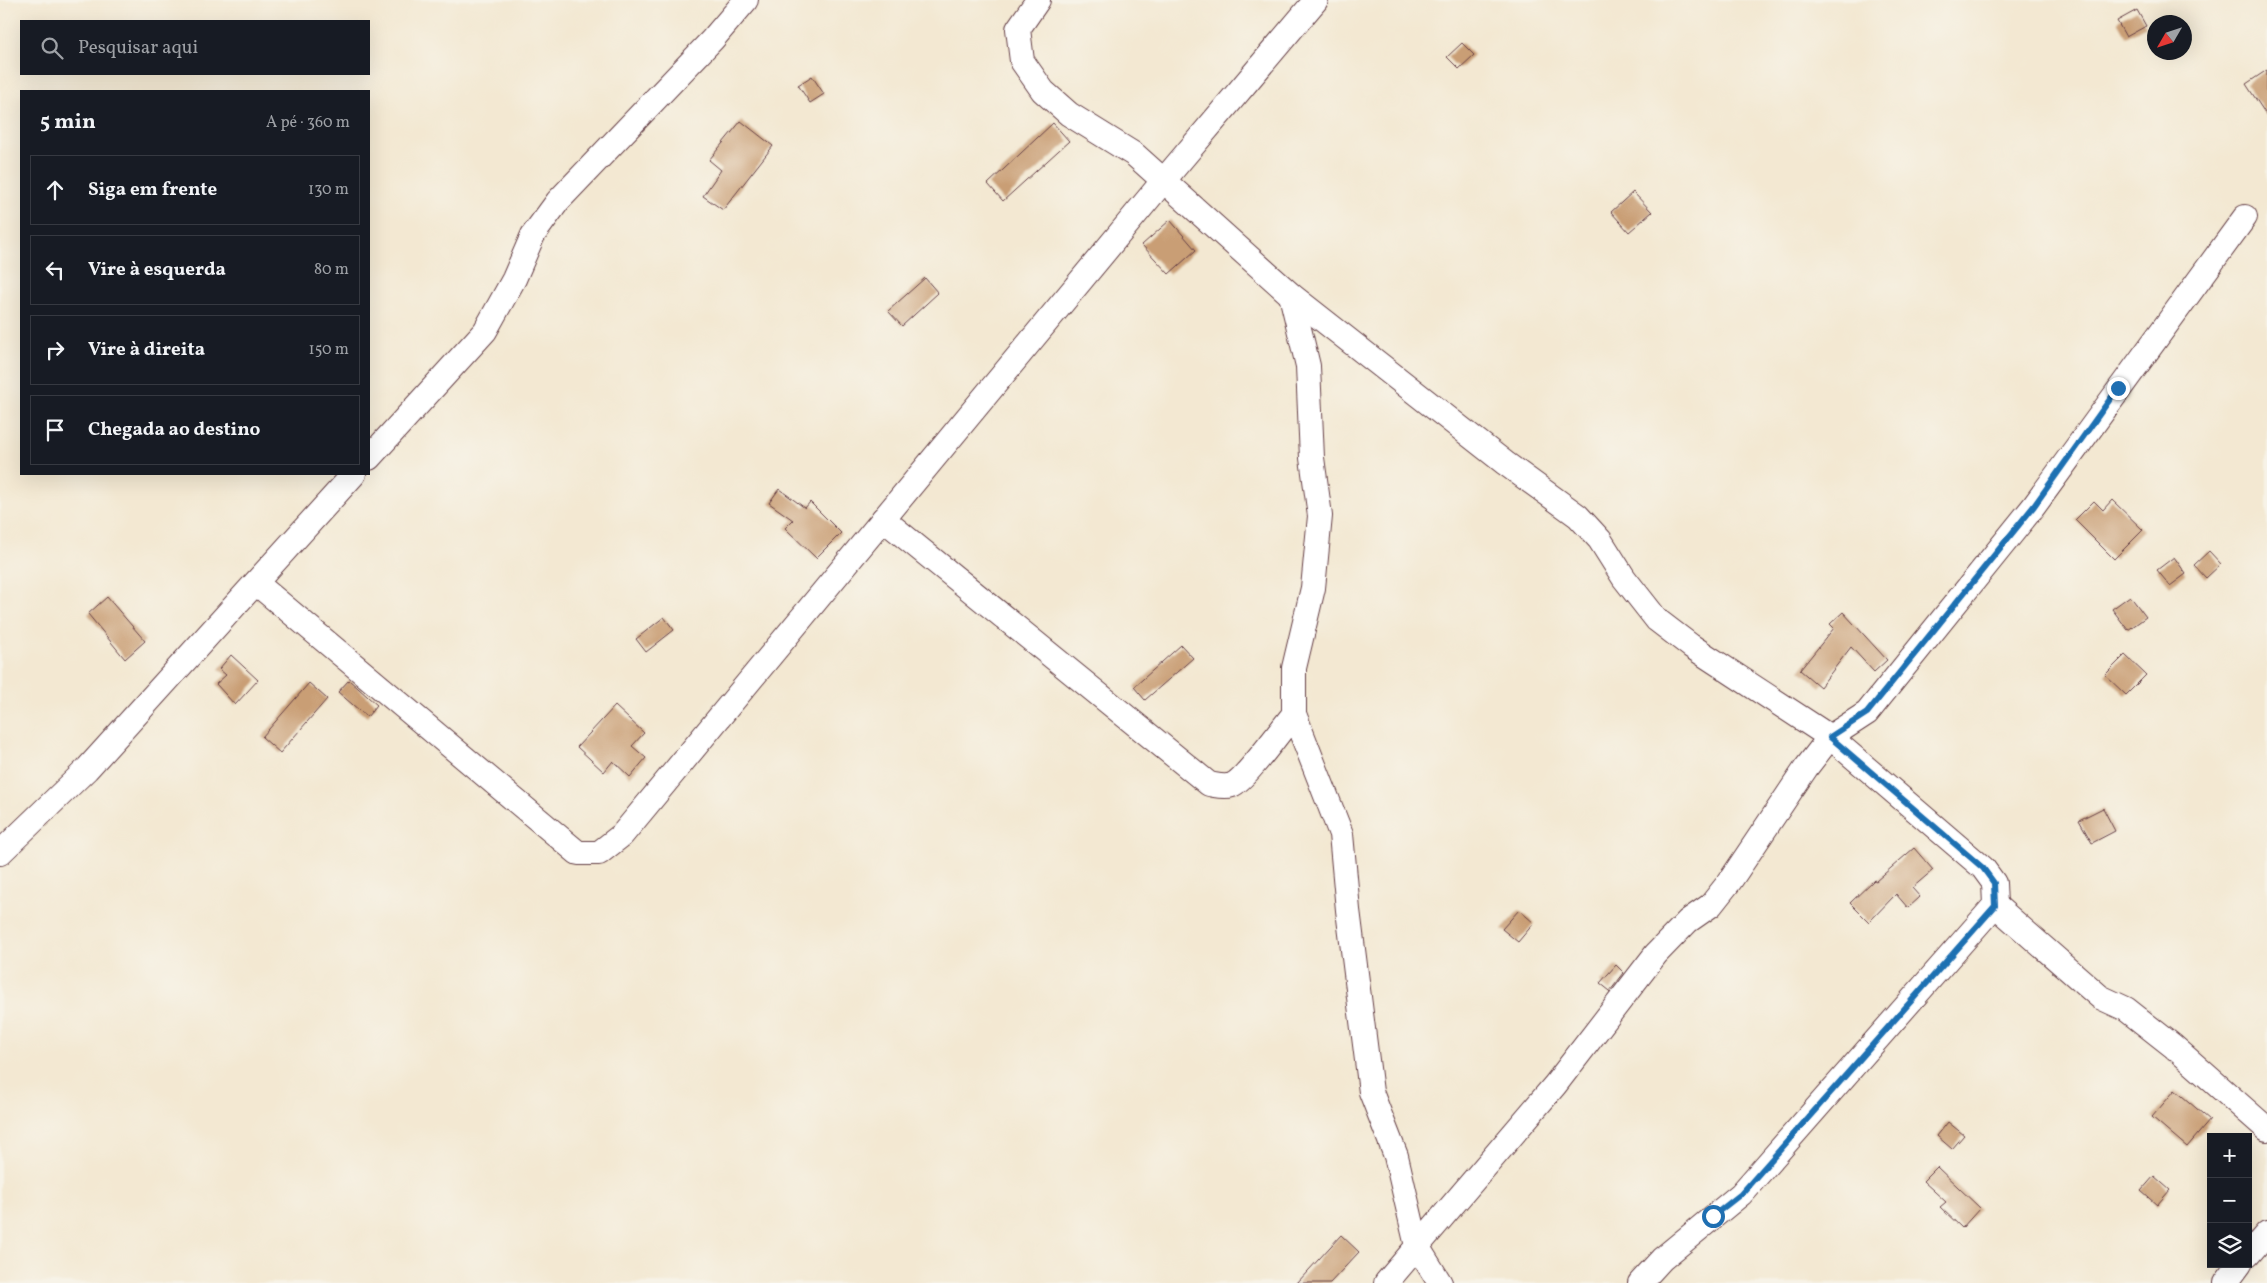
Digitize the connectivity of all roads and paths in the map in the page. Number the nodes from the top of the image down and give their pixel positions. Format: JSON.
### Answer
{"nodes":[{"id":1,"x":746,"y":0,"type":"edge"},
{"id":2,"x":1038,"y":0,"type":"edge"},
{"id":3,"x":1316,"y":0,"type":"edge"},
{"id":4,"x":1164,"y":180,"type":"junction"},
{"id":5,"x":2245,"y":217,"type":"dead end"},
{"id":6,"x":1291,"y":295,"type":"junction"},
{"id":7,"x":370,"y":457,"type":"edge"},
{"id":8,"x":353,"y":475,"type":"edge"},
{"id":9,"x":883,"y":519,"type":"junction"},
{"id":10,"x":256,"y":583,"type":"junction"},
{"id":11,"x":1294,"y":714,"type":"junction"},
{"id":12,"x":1830,"y":737,"type":"junction"},
{"id":13,"x":0,"y":853,"type":"edge"},
{"id":14,"x":1995,"y":906,"type":"junction"},
{"id":15,"x":2267,"y":1129,"type":"edge"},
{"id":16,"x":2267,"y":1233,"type":"edge"},
{"id":17,"x":1417,"y":1246,"type":"junction"},
{"id":18,"x":2252,"y":1250,"type":"edge"},
{"id":19,"x":2237,"y":1268,"type":"edge"},
{"id":20,"x":1386,"y":1283,"type":"edge"},
{"id":21,"x":1440,"y":1283,"type":"edge"},
{"id":22,"x":1640,"y":1283,"type":"edge"},
{"id":23,"x":2226,"y":1283,"type":"edge"}],
"edges":[{"from":1,"to":7,"type":"street"},
{"from":2,"to":4,"type":"street"},
{"from":3,"to":4,"type":"street"},
{"from":4,"to":6,"type":"street"},
{"from":4,"to":9,"type":"street"},
{"from":5,"to":12,"type":"street"},
{"from":6,"to":11,"type":"street"},
{"from":6,"to":12,"type":"street"},
{"from":8,"to":10,"type":"street"},
{"from":9,"to":10,"type":"street"},
{"from":9,"to":11,"type":"street"},
{"from":10,"to":13,"type":"street"},
{"from":11,"to":17,"type":"street"},
{"from":12,"to":14,"type":"street"},
{"from":12,"to":17,"type":"street"},
{"from":14,"to":15,"type":"street"},
{"from":14,"to":22,"type":"street"},
{"from":16,"to":18,"type":"street"},
{"from":17,"to":20,"type":"street"},
{"from":17,"to":21,"type":"street"},
{"from":19,"to":23,"type":"street"}]}
